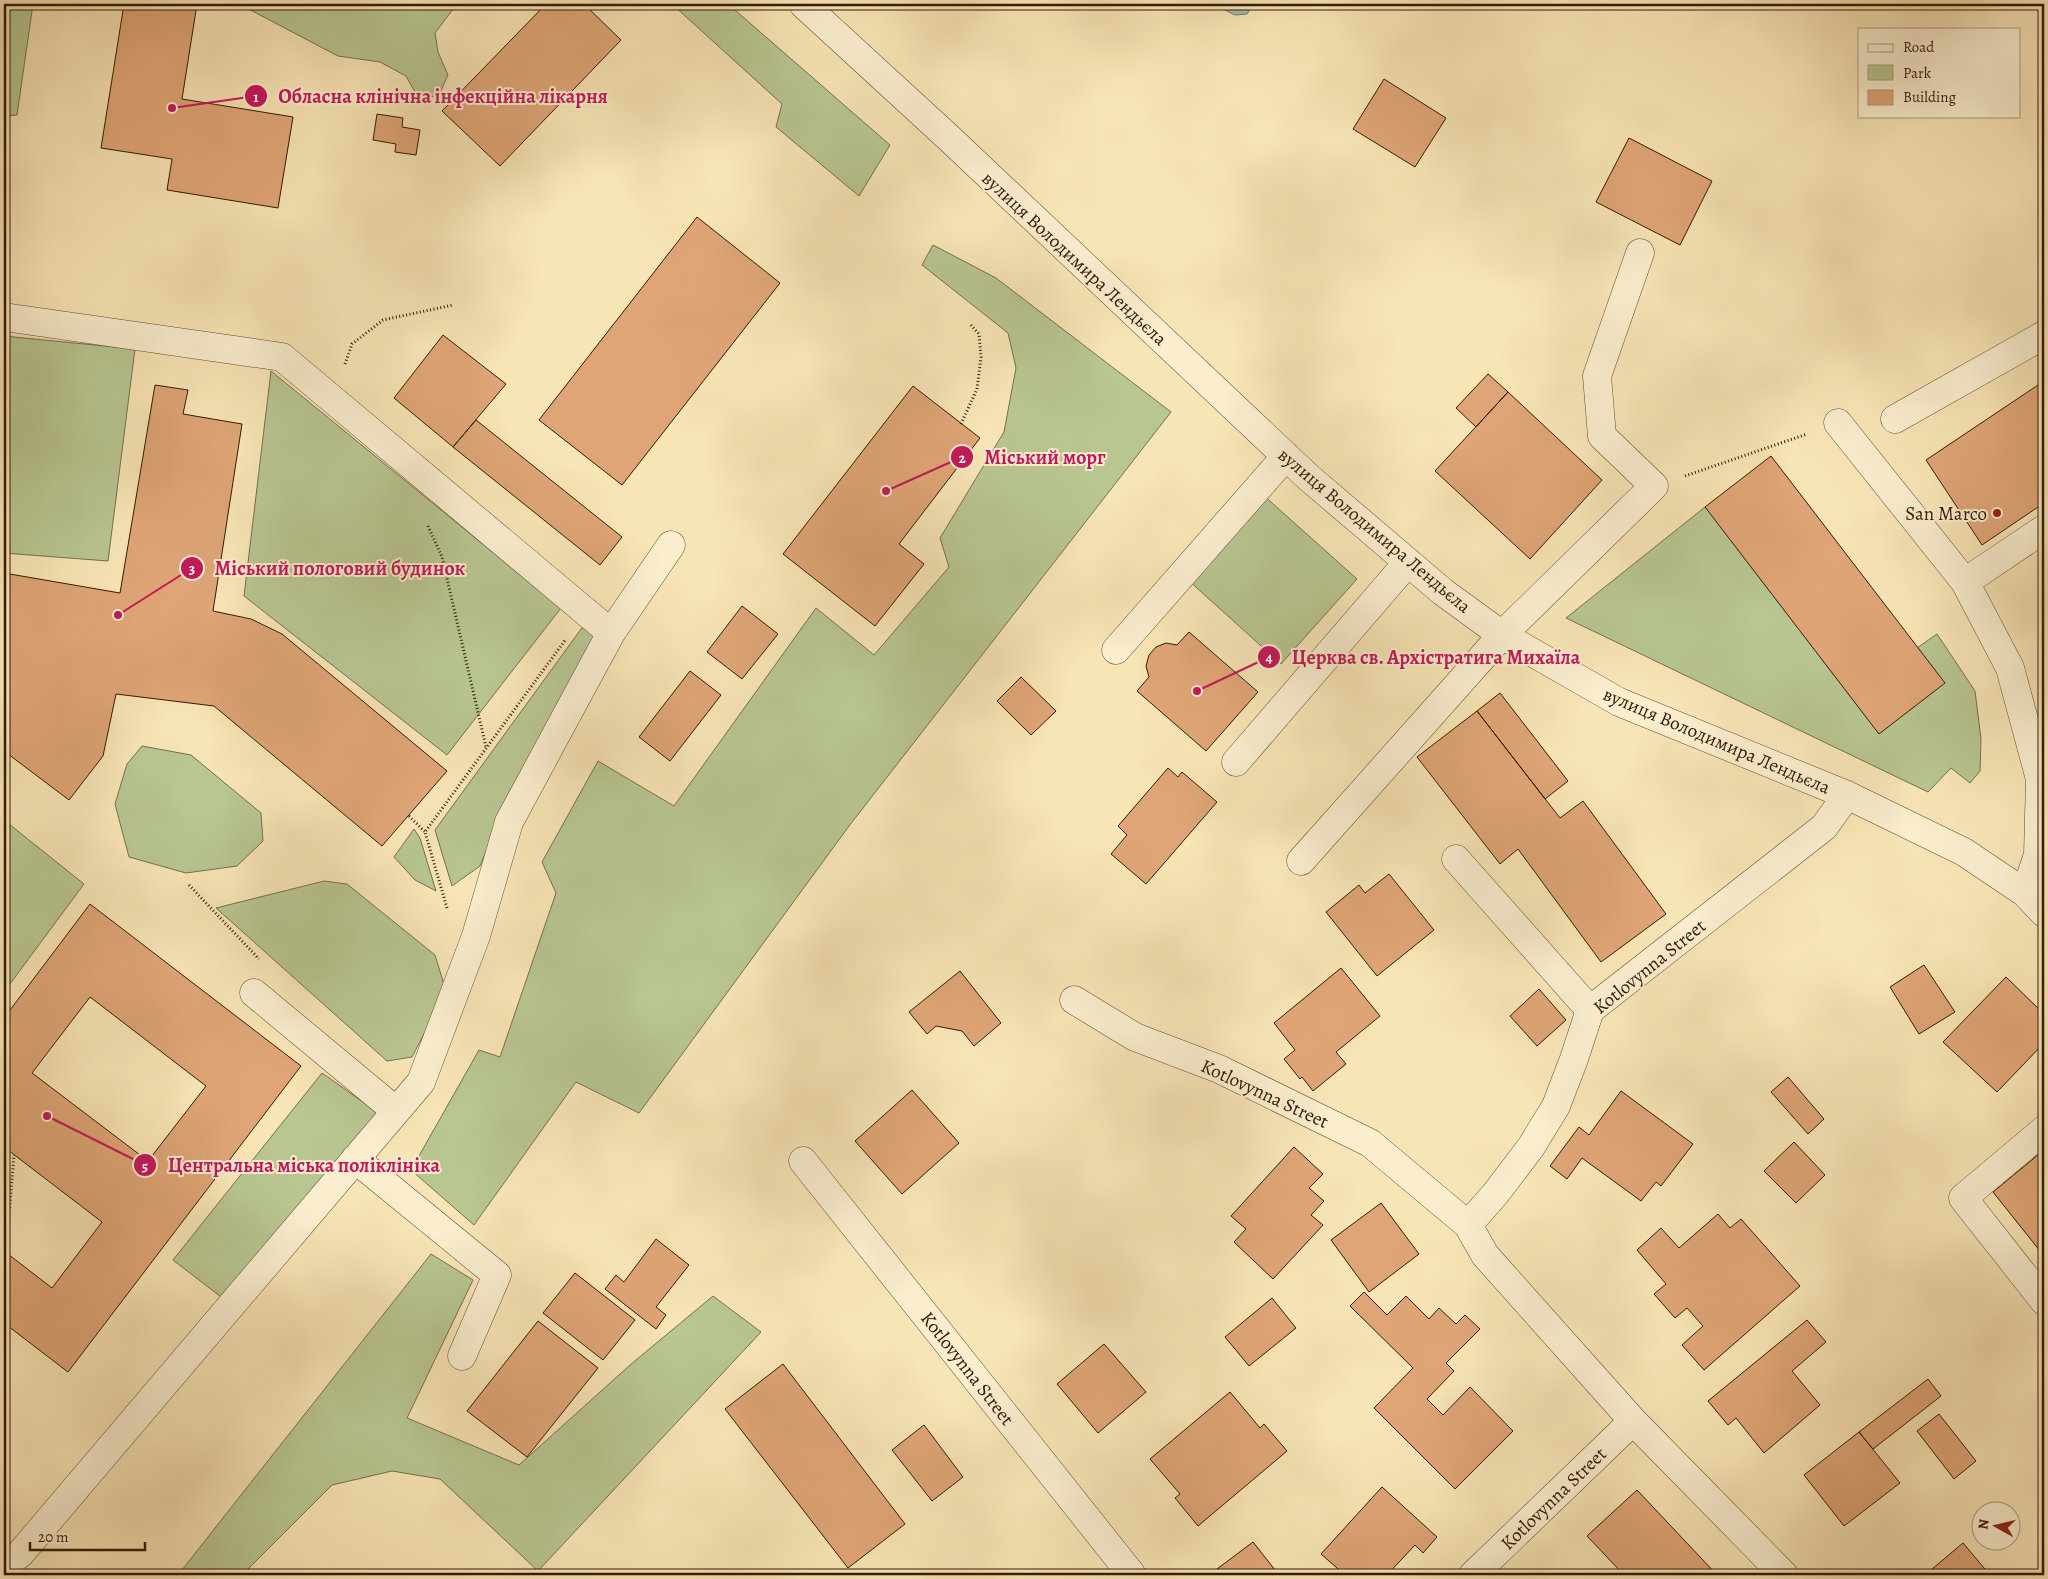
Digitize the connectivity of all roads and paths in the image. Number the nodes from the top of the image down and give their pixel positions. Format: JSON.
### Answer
{"nodes":[{"id":1,"x":803,"y":4,"type":"edge"},
{"id":2,"x":1640,"y":253,"type":"dead end"},
{"id":3,"x":453,"y":305,"type":"dead end"},
{"id":4,"x":4,"y":317,"type":"edge"},
{"id":5,"x":970,"y":324,"type":"dead end"},
{"id":6,"x":2044,"y":335,"type":"edge"},
{"id":7,"x":334,"y":400,"type":"junction"},
{"id":8,"x":1895,"y":418,"type":"dead end"},
{"id":9,"x":1838,"y":423,"type":"joint"},
{"id":10,"x":961,"y":424,"type":"dead end"},
{"id":11,"x":1286,"y":456,"type":"junction"},
{"id":12,"x":1654,"y":486,"type":"junction"},
{"id":13,"x":425,"y":521,"type":"dead end"},
{"id":14,"x":2044,"y":529,"type":"edge"},
{"id":15,"x":671,"y":545,"type":"dead end"},
{"id":16,"x":1408,"y":562,"type":"junction"},
{"id":17,"x":1965,"y":582,"type":"junction"},
{"id":18,"x":585,"y":612,"type":"junction"},
{"id":19,"x":611,"y":634,"type":"junction"},
{"id":20,"x":1502,"y":635,"type":"junction"},
{"id":21,"x":1116,"y":650,"type":"dead end"},
{"id":22,"x":486,"y":748,"type":"junction"},
{"id":23,"x":1236,"y":762,"type":"dead end"},
{"id":24,"x":1847,"y":795,"type":"junction"},
{"id":25,"x":408,"y":816,"type":"dead end"},
{"id":26,"x":424,"y":832,"type":"junction"},
{"id":27,"x":1456,"y":859,"type":"dead end"},
{"id":28,"x":1301,"y":861,"type":"dead end"},
{"id":29,"x":189,"y":886,"type":"dead end"},
{"id":30,"x":2025,"y":893,"type":"junction"},
{"id":31,"x":2044,"y":913,"type":"edge"},
{"id":32,"x":449,"y":914,"type":"dead end"},
{"id":33,"x":254,"y":993,"type":"joint"},
{"id":34,"x":1074,"y":1000,"type":"dead end"},
{"id":35,"x":1590,"y":1010,"type":"junction"},
{"id":36,"x":396,"y":1111,"type":"junction"},
{"id":37,"x":2044,"y":1130,"type":"edge"},
{"id":38,"x":14,"y":1155,"type":"dead end"},
{"id":39,"x":355,"y":1159,"type":"junction"},
{"id":40,"x":804,"y":1160,"type":"dead end"},
{"id":41,"x":1468,"y":1225,"type":"junction"},
{"id":42,"x":6,"y":1253,"type":"dead end"},
{"id":43,"x":2044,"y":1301,"type":"edge"},
{"id":44,"x":462,"y":1356,"type":"dead end"},
{"id":45,"x":1633,"y":1421,"type":"junction"},
{"id":46,"x":4,"y":1565,"type":"edge"},
{"id":47,"x":1132,"y":1575,"type":"edge"},
{"id":48,"x":1473,"y":1575,"type":"edge"},
{"id":49,"x":1784,"y":1575,"type":"edge"}],
"edges":[{"from":1,"to":11,"type":"street","name":"вулиця Володимира Лендьєла"},
{"from":2,"to":12,"type":"street"},
{"from":3,"to":7,"type":"path"},
{"from":4,"to":7,"type":"street"},
{"from":5,"to":10,"type":"path"},
{"from":6,"to":8,"type":"street"},
{"from":7,"to":18,"type":"street"},
{"from":9,"to":12,"type":"path"},
{"from":9,"to":17,"type":"street"},
{"from":11,"to":16,"type":"street","name":"вулиця Володимира Лендьєла"},
{"from":11,"to":21,"type":"street"},
{"from":12,"to":20,"type":"street"},
{"from":13,"to":22,"type":"path"},
{"from":14,"to":17,"type":"street"},
{"from":15,"to":19,"type":"street"},
{"from":16,"to":20,"type":"street","name":"вулиця Володимира Лендьєла"},
{"from":16,"to":23,"type":"street"},
{"from":17,"to":30,"type":"street"},
{"from":18,"to":19,"type":"street"},
{"from":18,"to":22,"type":"path"},
{"from":19,"to":36,"type":"street"},
{"from":20,"to":24,"type":"street","name":"вулиця Володимира Лендьєла"},
{"from":20,"to":28,"type":"street"},
{"from":22,"to":26,"type":"path"},
{"from":24,"to":30,"type":"street","name":"вулиця Володимира Лендьєла"},
{"from":24,"to":35,"type":"street","name":"Kotlovynna Street"},
{"from":25,"to":26,"type":"path"},
{"from":26,"to":32,"type":"path"},
{"from":27,"to":35,"type":"street"},
{"from":29,"to":33,"type":"path"},
{"from":30,"to":31,"type":"street","name":"вулиця Володимира Лендьєла"},
{"from":33,"to":36,"type":"street"},
{"from":34,"to":41,"type":"street","name":"Kotlovynna Street"},
{"from":35,"to":41,"type":"street","name":"Kotlovynna Street"},
{"from":36,"to":39,"type":"street"},
{"from":37,"to":43,"type":"street"},
{"from":38,"to":42,"type":"path"},
{"from":39,"to":44,"type":"street"},
{"from":39,"to":46,"type":"street"},
{"from":40,"to":47,"type":"street","name":"Kotlovynna Street"},
{"from":41,"to":45,"type":"street","name":"Kotlovynna Street"},
{"from":45,"to":48,"type":"street","name":"Kotlovynna Street"},
{"from":45,"to":49,"type":"street","name":"Kotlovynna Street"}]}
